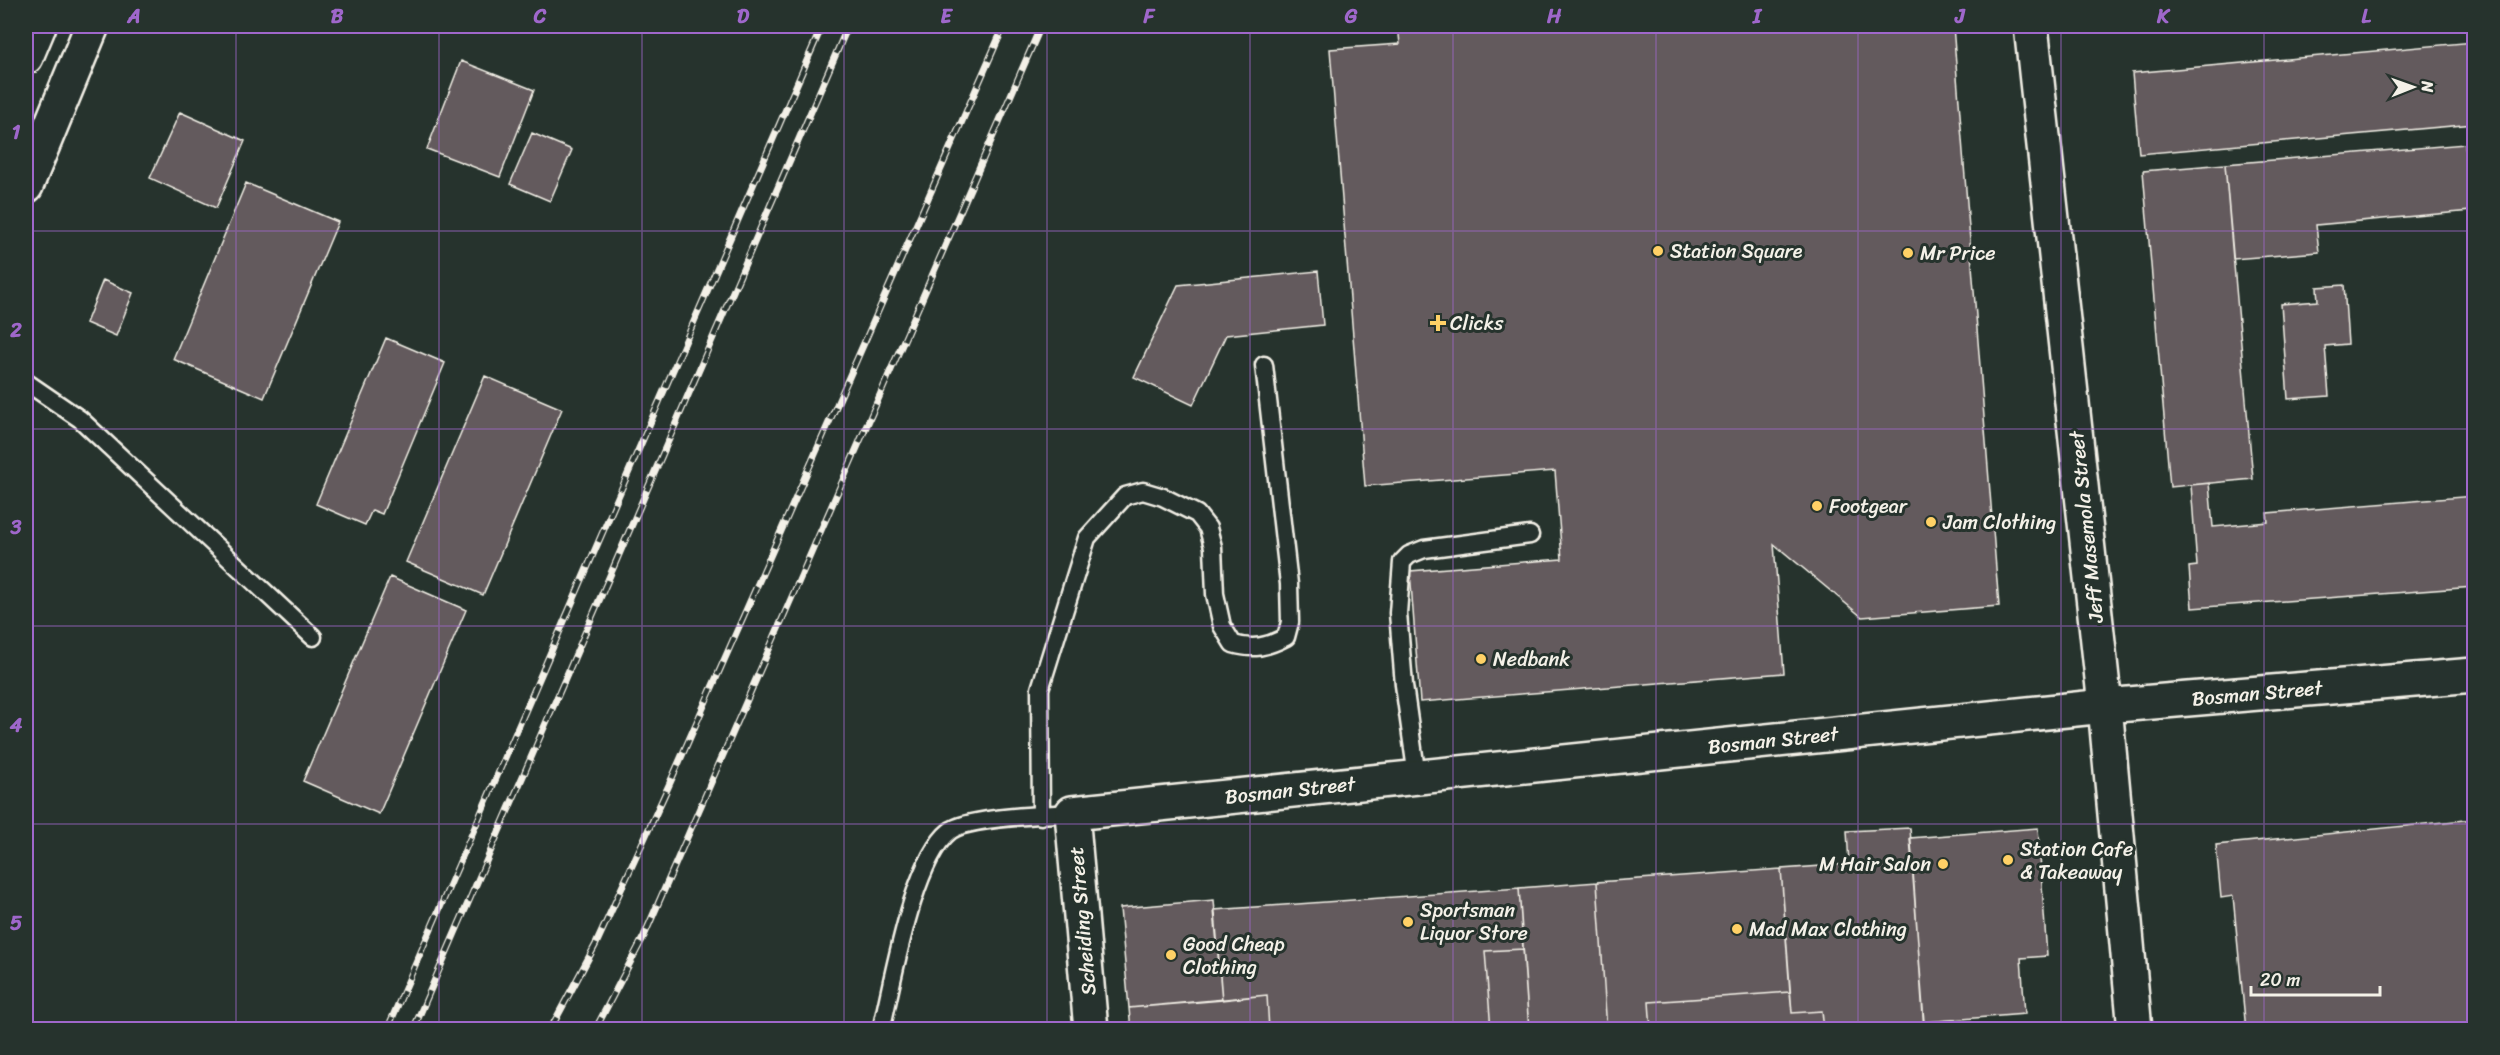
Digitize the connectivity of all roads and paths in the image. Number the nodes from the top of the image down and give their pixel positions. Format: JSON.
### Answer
{"nodes":[{"id":1,"x":39,"y":26,"type":"edge"},
{"id":2,"x":92,"y":26,"type":"edge"},
{"id":3,"x":2031,"y":26,"type":"edge"},
{"id":4,"x":26,"y":57,"type":"edge"},
{"id":5,"x":26,"y":186,"type":"edge"},
{"id":6,"x":1264,"y":365,"type":"dead end"},
{"id":7,"x":26,"y":382,"type":"edge"},
{"id":8,"x":1530,"y":535,"type":"dead end"},
{"id":9,"x":313,"y":637,"type":"dead end"},
{"id":10,"x":2475,"y":675,"type":"edge"},
{"id":11,"x":2105,"y":706,"type":"junction"},
{"id":12,"x":1417,"y":777,"type":"junction"},
{"id":13,"x":1056,"y":814,"type":"junction"},
{"id":14,"x":881,"y":1029,"type":"edge"},
{"id":15,"x":1091,"y":1029,"type":"edge"},
{"id":16,"x":2135,"y":1029,"type":"edge"}],
"edges":[{"from":1,"to":4,"type":"main road"},
{"from":2,"to":5,"type":"main road"},
{"from":3,"to":11,"type":"main road","name":"Jeff Masemola Street"},
{"from":6,"to":13,"type":"lane"},
{"from":7,"to":9,"type":"lane"},
{"from":8,"to":12,"type":"lane"},
{"from":10,"to":11,"type":"main road","name":"Bosman Street"},
{"from":11,"to":12,"type":"main road","name":"Bosman Street"},
{"from":11,"to":16,"type":"main road","name":"Jeff Masemola Street"},
{"from":12,"to":13,"type":"main road","name":"Bosman Street"},
{"from":13,"to":14,"type":"lane"},
{"from":13,"to":15,"type":"main road","name":"Scheiding Street"}]}
